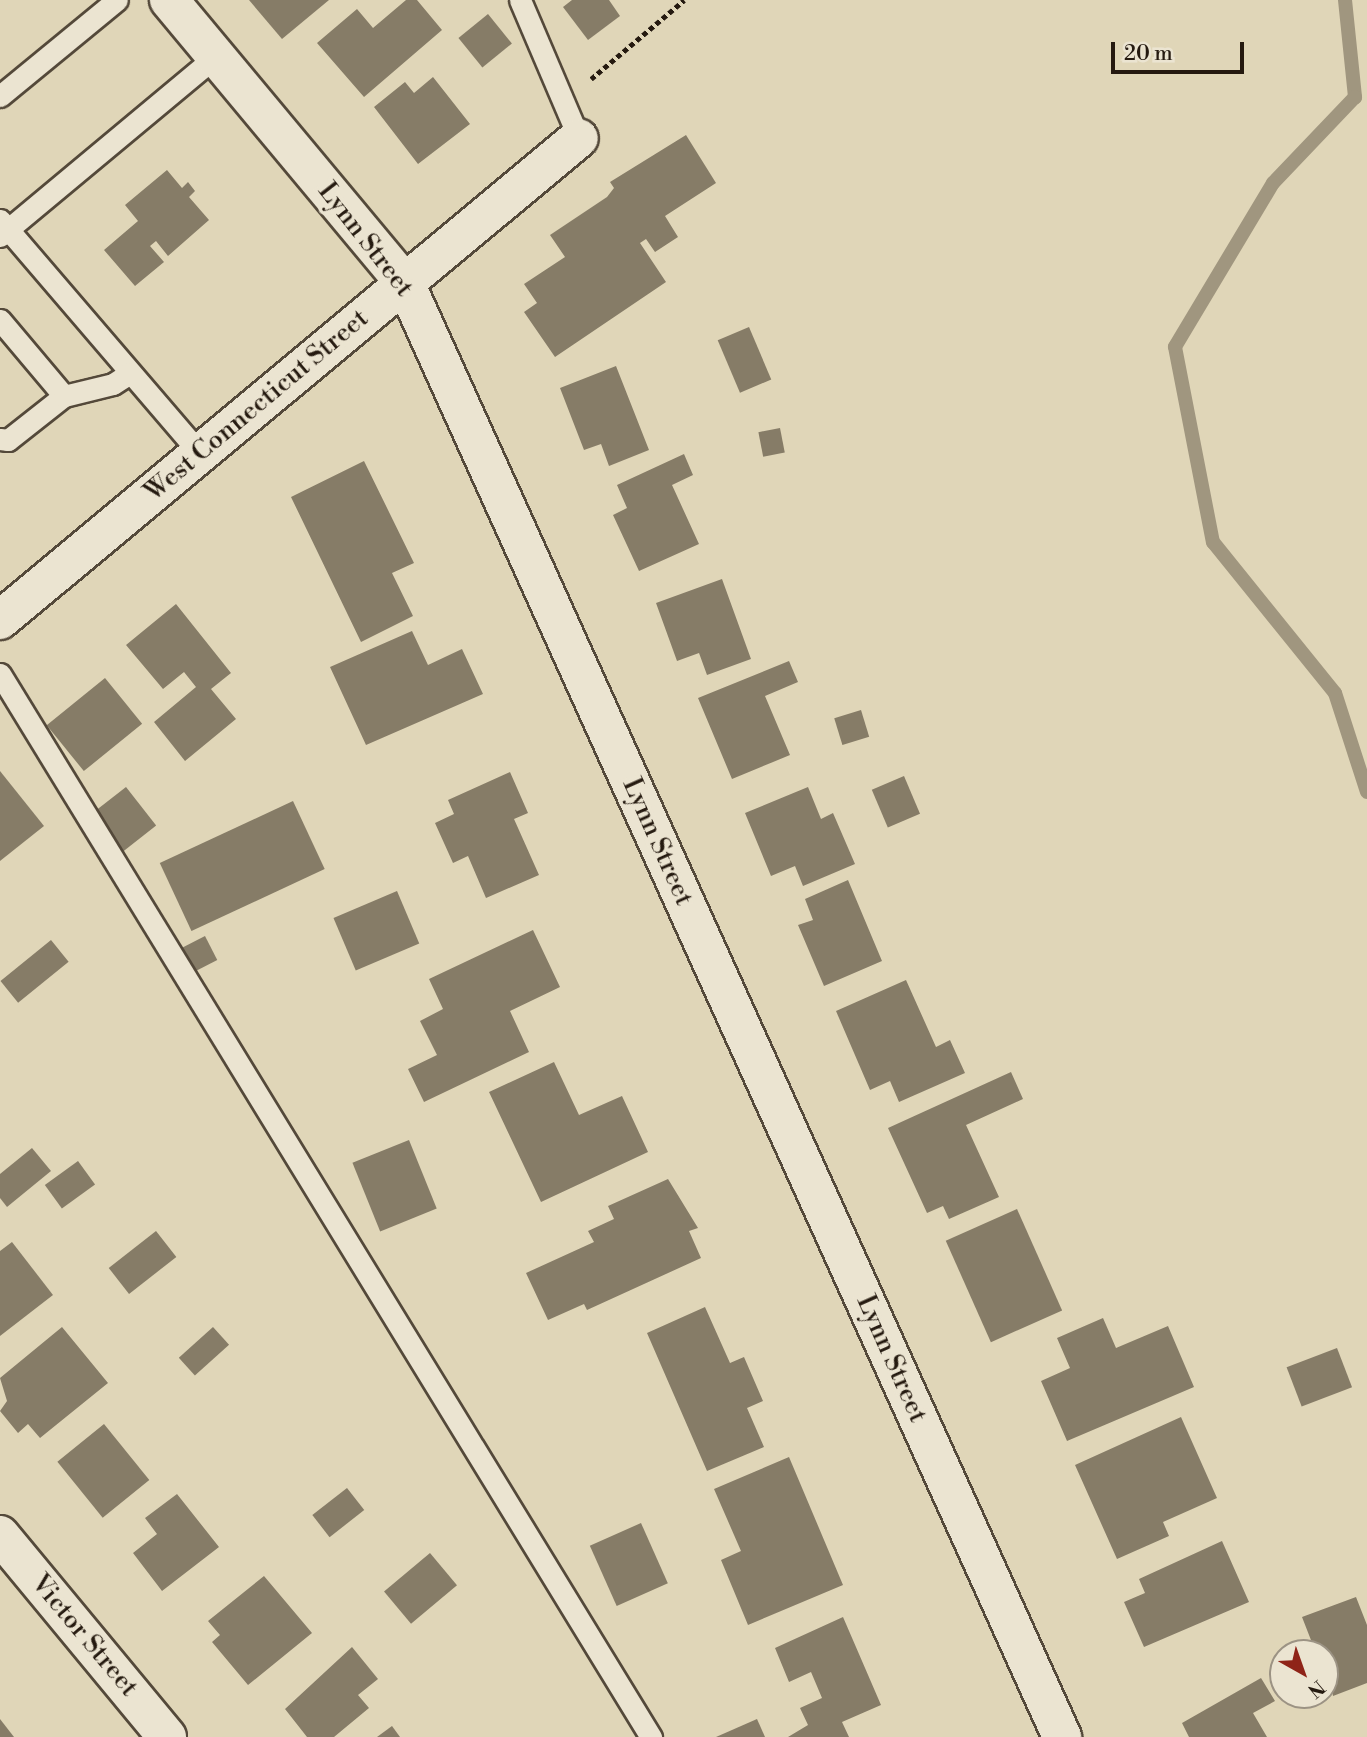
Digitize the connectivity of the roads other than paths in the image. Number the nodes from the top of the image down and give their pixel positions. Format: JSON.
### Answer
{"nodes":[{"id":1,"x":117,"y":0,"type":"edge"},
{"id":2,"x":169,"y":0,"type":"edge"},
{"id":3,"x":520,"y":0,"type":"edge"},
{"id":4,"x":216,"y":56,"type":"junction"},
{"id":5,"x":0,"y":96,"type":"edge"},
{"id":6,"x":579,"y":138,"type":"joint"},
{"id":7,"x":3,"y":229,"type":"edge"},
{"id":8,"x":405,"y":283,"type":"junction"},
{"id":9,"x":0,"y":320,"type":"edge"},
{"id":10,"x":130,"y":373,"type":"junction"},
{"id":11,"x":64,"y":396,"type":"junction"},
{"id":12,"x":0,"y":439,"type":"edge"},
{"id":13,"x":200,"y":453,"type":"junction"},
{"id":14,"x":0,"y":620,"type":"edge"},
{"id":15,"x":0,"y":674,"type":"edge"},
{"id":16,"x":0,"y":1535,"type":"edge"},
{"id":17,"x":167,"y":1737,"type":"edge"},
{"id":18,"x":651,"y":1737,"type":"edge"},
{"id":19,"x":1062,"y":1737,"type":"edge"}],
"edges":[{"from":1,"to":5,"type":"lane"},
{"from":2,"to":4,"type":"street","name":"Lynn Street"},
{"from":3,"to":6,"type":"lane"},
{"from":4,"to":7,"type":"lane"},
{"from":4,"to":8,"type":"street","name":"Lynn Street"},
{"from":6,"to":8,"type":"street","name":"West Connecticut Street"},
{"from":7,"to":10,"type":"lane"},
{"from":8,"to":13,"type":"street","name":"West Connecticut Street"},
{"from":8,"to":19,"type":"street","name":"Lynn Street"},
{"from":9,"to":11,"type":"lane"},
{"from":10,"to":11,"type":"lane"},
{"from":10,"to":13,"type":"lane"},
{"from":11,"to":12,"type":"lane"},
{"from":13,"to":14,"type":"street","name":"West Connecticut Street"},
{"from":15,"to":18,"type":"lane"},
{"from":16,"to":17,"type":"street","name":"Victor Street"}]}
